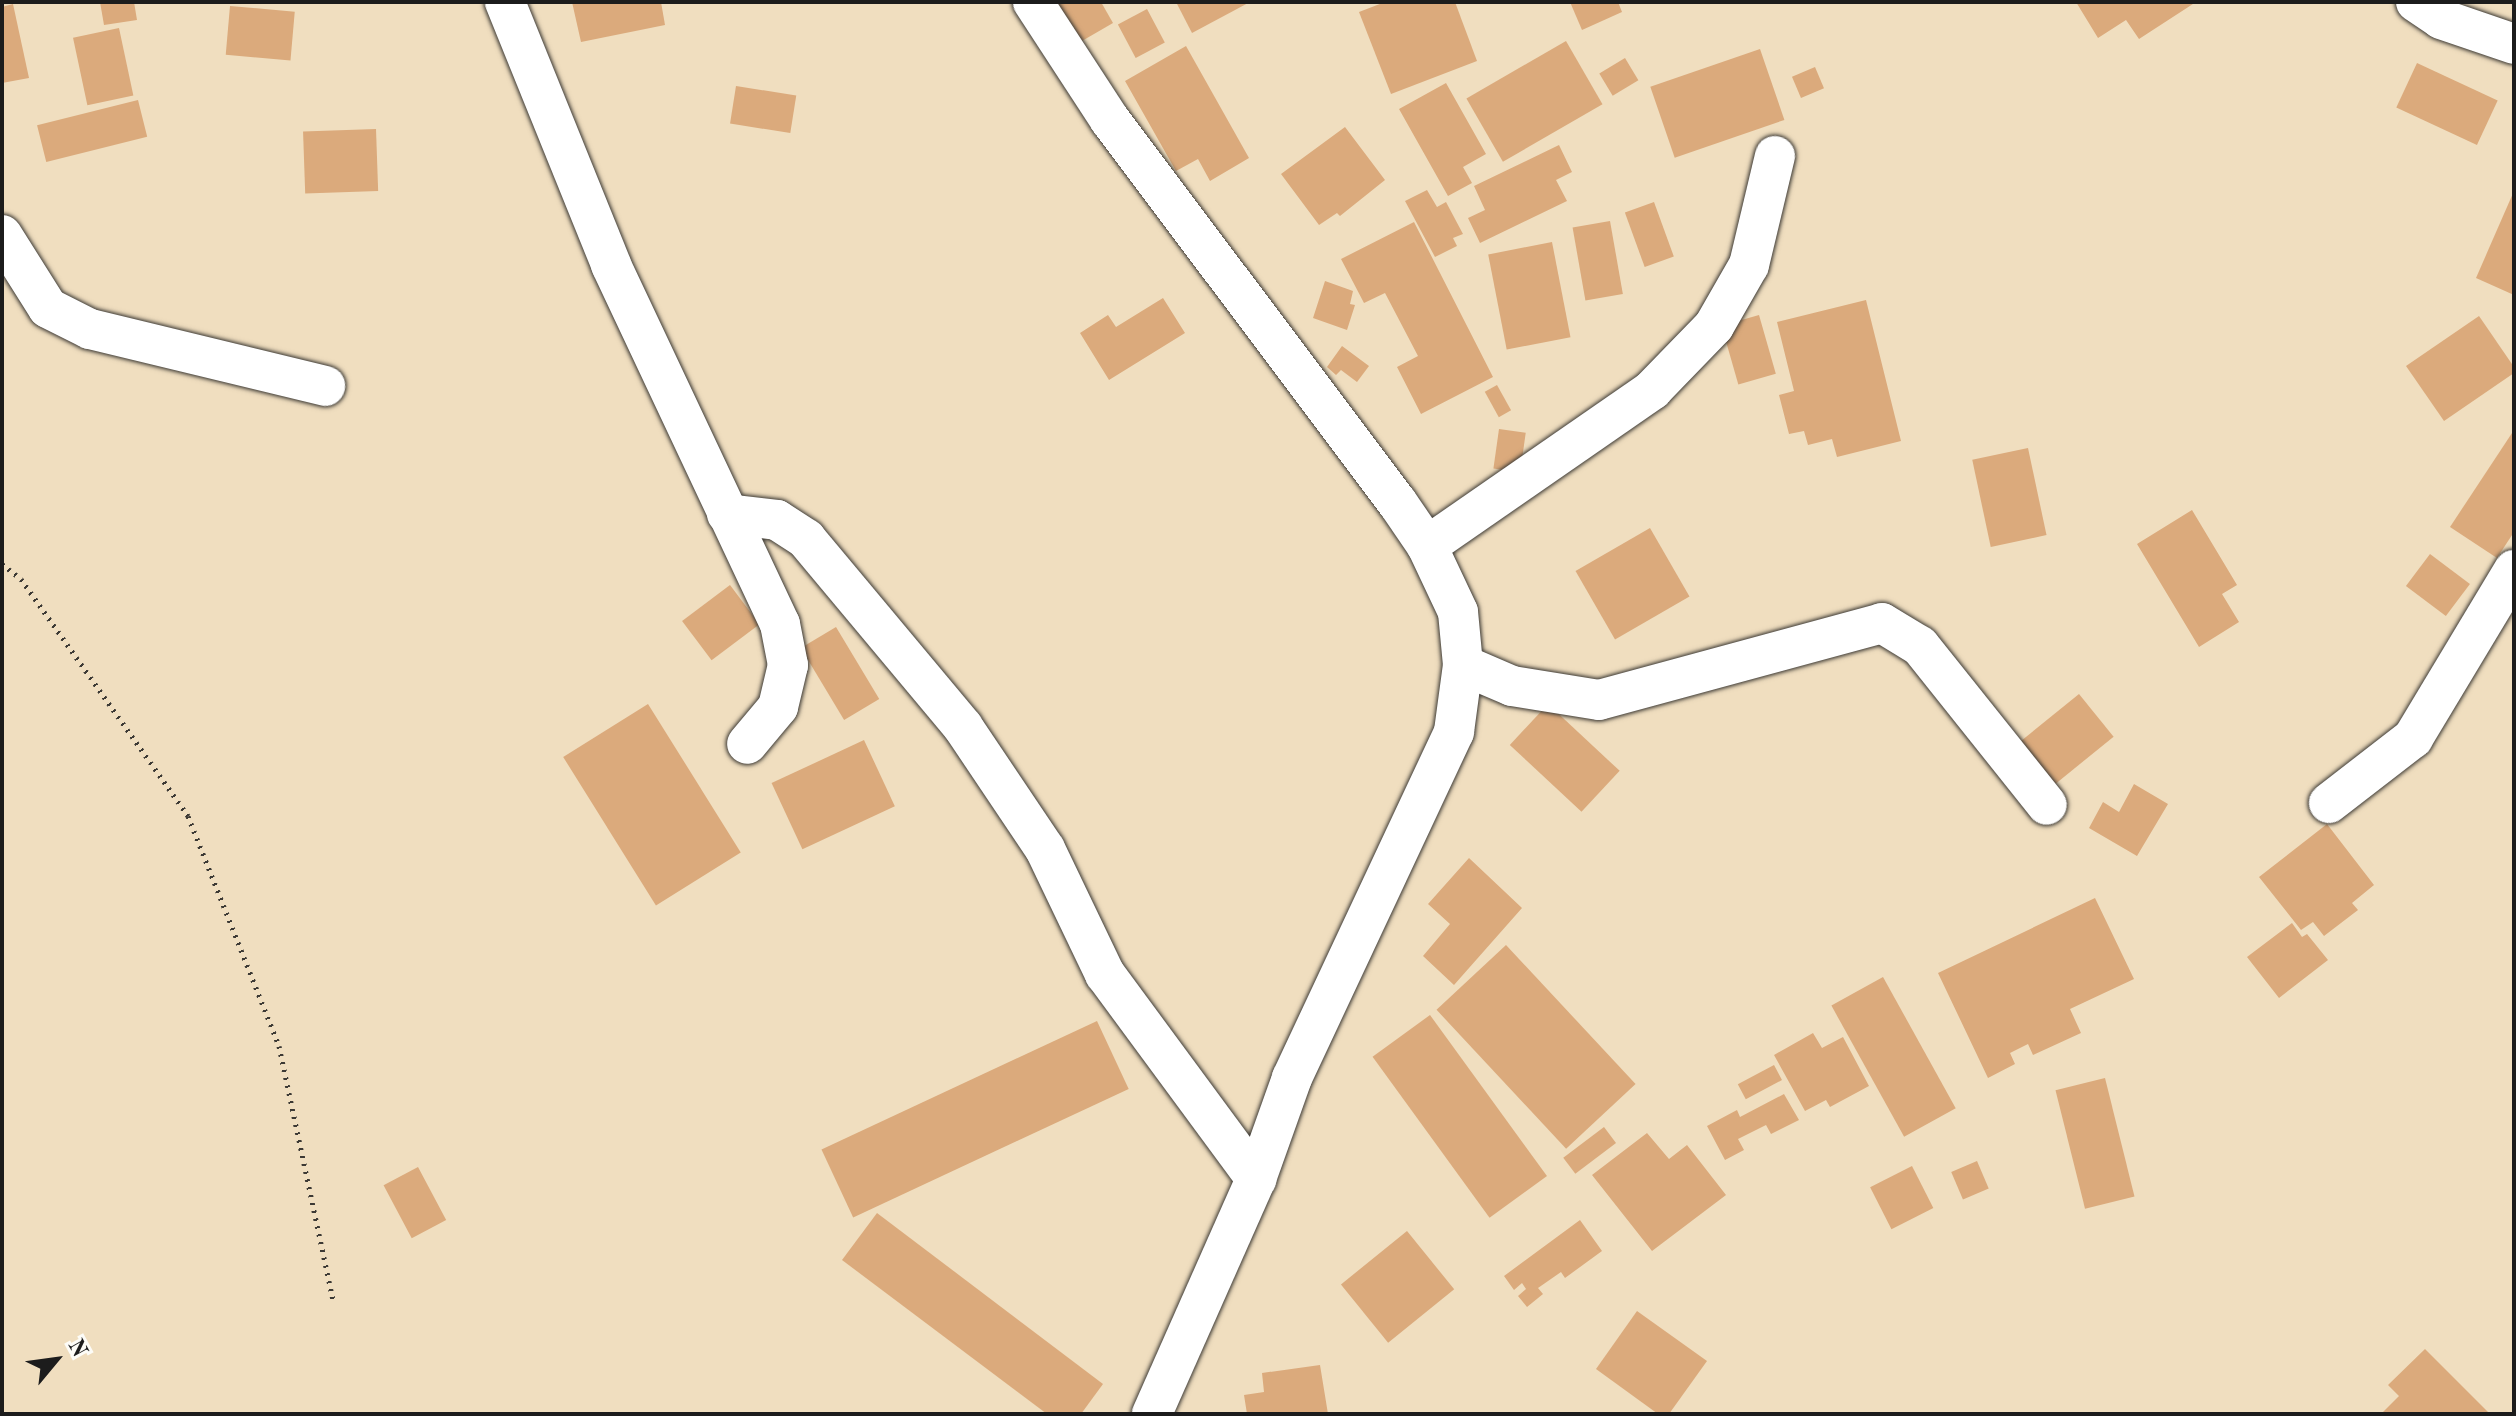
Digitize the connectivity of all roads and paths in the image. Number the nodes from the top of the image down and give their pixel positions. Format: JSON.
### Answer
{"nodes":[{"id":1,"x":505,"y":2,"type":"edge"},
{"id":2,"x":1033,"y":2,"type":"edge"},
{"id":3,"x":2416,"y":2,"type":"edge"},
{"id":4,"x":2514,"y":44,"type":"edge"},
{"id":5,"x":1775,"y":156,"type":"dead end"},
{"id":6,"x":2,"y":235,"type":"edge"},
{"id":7,"x":325,"y":386,"type":"dead end"},
{"id":8,"x":727,"y":514,"type":"junction"},
{"id":9,"x":1427,"y":546,"type":"junction"},
{"id":10,"x":2,"y":564,"type":"edge"},
{"id":11,"x":2514,"y":570,"type":"edge"},
{"id":12,"x":1463,"y":665,"type":"junction"},
{"id":13,"x":747,"y":744,"type":"dead end"},
{"id":14,"x":2329,"y":803,"type":"dead end"},
{"id":15,"x":2047,"y":805,"type":"dead end"},
{"id":16,"x":1256,"y":1179,"type":"junction"},
{"id":17,"x":333,"y":1299,"type":"dead end"},
{"id":18,"x":1152,"y":1414,"type":"edge"}],
"edges":[{"from":1,"to":8,"type":"street"},
{"from":2,"to":9,"type":"street"},
{"from":3,"to":4,"type":"street"},
{"from":5,"to":9,"type":"street"},
{"from":6,"to":7,"type":"street"},
{"from":8,"to":13,"type":"street"},
{"from":8,"to":16,"type":"street"},
{"from":9,"to":12,"type":"street"},
{"from":10,"to":17,"type":"path"},
{"from":11,"to":14,"type":"street"},
{"from":12,"to":15,"type":"street"},
{"from":12,"to":16,"type":"street"},
{"from":16,"to":18,"type":"street"}]}
